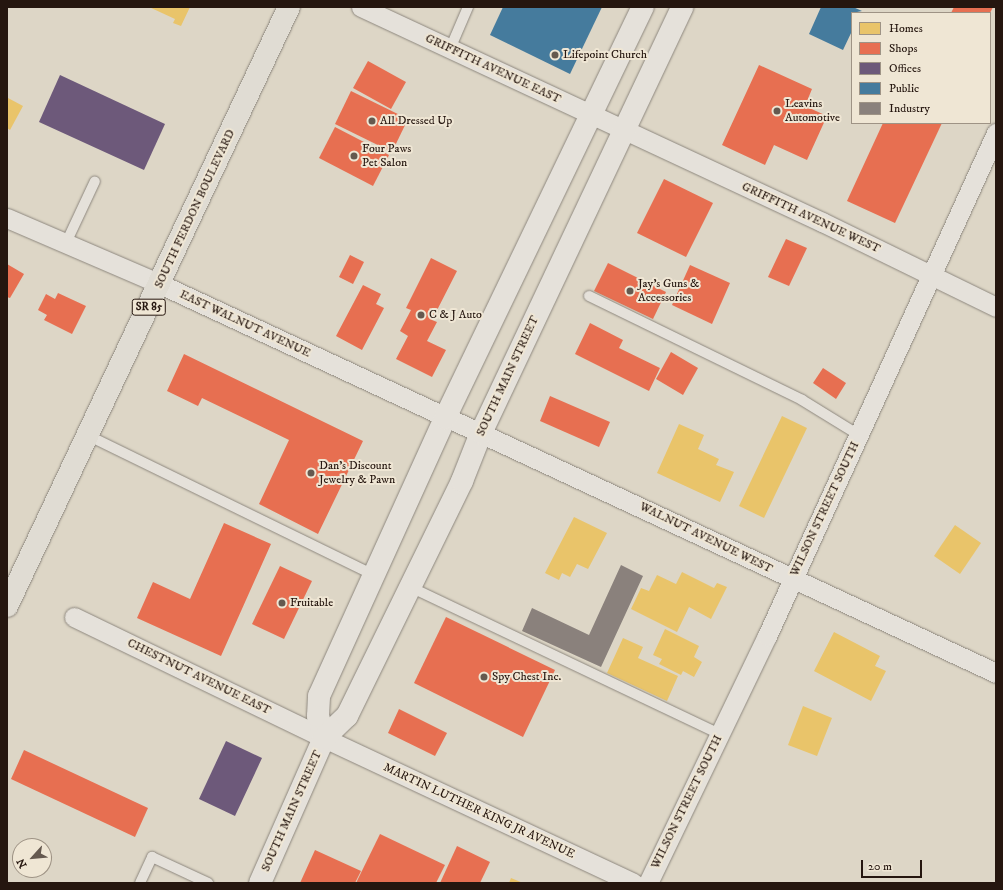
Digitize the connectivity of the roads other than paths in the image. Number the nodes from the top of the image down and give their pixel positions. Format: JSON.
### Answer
{"nodes":[{"id":1,"x":290,"y":7,"type":"edge"},
{"id":2,"x":361,"y":7,"type":"edge"},
{"id":3,"x":468,"y":7,"type":"edge"},
{"id":4,"x":643,"y":7,"type":"edge"},
{"id":5,"x":682,"y":7,"type":"edge"},
{"id":6,"x":450,"y":49,"type":"junction"},
{"id":7,"x":591,"y":116,"type":"junction"},
{"id":8,"x":625,"y":132,"type":"junction"},
{"id":9,"x":996,"y":133,"type":"edge"},
{"id":10,"x":95,"y":180,"type":"dead end"},
{"id":11,"x":7,"y":218,"type":"edge"},
{"id":12,"x":66,"y":243,"type":"junction"},
{"id":13,"x":932,"y":276,"type":"junction"},
{"id":14,"x":160,"y":284,"type":"junction"},
{"id":15,"x":996,"y":295,"type":"edge"},
{"id":16,"x":589,"y":296,"type":"dead end"},
{"id":17,"x":978,"y":299,"type":"junction"},
{"id":18,"x":996,"y":307,"type":"edge"},
{"id":19,"x":445,"y":418,"type":"junction"},
{"id":20,"x":481,"y":433,"type":"junction"},
{"id":21,"x":859,"y":435,"type":"junction"},
{"id":22,"x":89,"y":436,"type":"junction"},
{"id":23,"x":374,"y":575,"type":"junction"},
{"id":24,"x":792,"y":580,"type":"junction"},
{"id":25,"x":410,"y":587,"type":"junction"},
{"id":26,"x":7,"y":606,"type":"edge"},
{"id":27,"x":74,"y":617,"type":"dead end"},
{"id":28,"x":996,"y":673,"type":"edge"},
{"id":29,"x":720,"y":734,"type":"junction"},
{"id":30,"x":324,"y":738,"type":"junction"},
{"id":31,"x":140,"y":883,"type":"edge"},
{"id":32,"x":208,"y":883,"type":"edge"},
{"id":33,"x":260,"y":883,"type":"edge"},
{"id":34,"x":633,"y":883,"type":"edge"},
{"id":35,"x":648,"y":883,"type":"edge"}],
"edges":[{"from":1,"to":14,"type":"main road","name":"SOUTH FERDON BOULEVARD","number":"SR 85"},
{"from":2,"to":6,"type":"street","name":"GRIFFITH AVENUE EAST"},
{"from":3,"to":6,"type":"lane"},
{"from":4,"to":7,"type":"street","name":"SOUTH MAIN STREET"},
{"from":5,"to":8,"type":"street","name":"SOUTH MAIN STREET"},
{"from":6,"to":7,"type":"street","name":"GRIFFITH AVENUE EAST"},
{"from":7,"to":8,"type":"street","name":"GRIFFITH AVENUE EAST"},
{"from":7,"to":19,"type":"street","name":"SOUTH MAIN STREET"},
{"from":8,"to":13,"type":"street","name":"GRIFFITH AVENUE WEST"},
{"from":8,"to":20,"type":"street","name":"SOUTH MAIN STREET"},
{"from":9,"to":13,"type":"street","name":"WILSON STREET SOUTH"},
{"from":10,"to":12,"type":"lane"},
{"from":11,"to":12,"type":"street","name":"EAST WALNUT AVENUE"},
{"from":12,"to":14,"type":"street","name":"EAST WALNUT AVENUE"},
{"from":13,"to":17,"type":"street","name":"GRIFFITH AVENUE WEST"},
{"from":13,"to":21,"type":"street","name":"WILSON STREET SOUTH"},
{"from":14,"to":19,"type":"street","name":"EAST WALNUT AVENUE"},
{"from":14,"to":22,"type":"main road","name":"SOUTH FERDON BOULEVARD","number":"SR 85"},
{"from":15,"to":17,"type":"street"},
{"from":16,"to":21,"type":"lane"},
{"from":17,"to":18,"type":"street","name":"GRIFFITH AVENUE WEST"},
{"from":19,"to":20,"type":"street","name":"EAST WALNUT AVENUE"},
{"from":19,"to":23,"type":"street","name":"SOUTH MAIN STREET"},
{"from":20,"to":24,"type":"street","name":"WALNUT AVENUE WEST"},
{"from":20,"to":25,"type":"street","name":"SOUTH MAIN STREET"},
{"from":21,"to":24,"type":"street","name":"WILSON STREET SOUTH"},
{"from":22,"to":23,"type":"lane"},
{"from":22,"to":26,"type":"main road","name":"SOUTH FERDON BOULEVARD","number":"SR 85"},
{"from":23,"to":30,"type":"street","name":"SOUTH MAIN STREET"},
{"from":24,"to":28,"type":"street","name":"WALNUT AVENUE WEST"},
{"from":24,"to":29,"type":"street","name":"WILSON STREET SOUTH"},
{"from":25,"to":29,"type":"lane"},
{"from":25,"to":30,"type":"street","name":"SOUTH MAIN STREET"},
{"from":27,"to":30,"type":"street","name":"CHESTNUT AVENUE EAST"},
{"from":29,"to":35,"type":"street","name":"WILSON STREET SOUTH"},
{"from":30,"to":33,"type":"street","name":"SOUTH MAIN STREET"},
{"from":30,"to":34,"type":"street","name":"MARTIN LUTHER KING JR AVENUE"},
{"from":31,"to":32,"type":"lane"}]}
